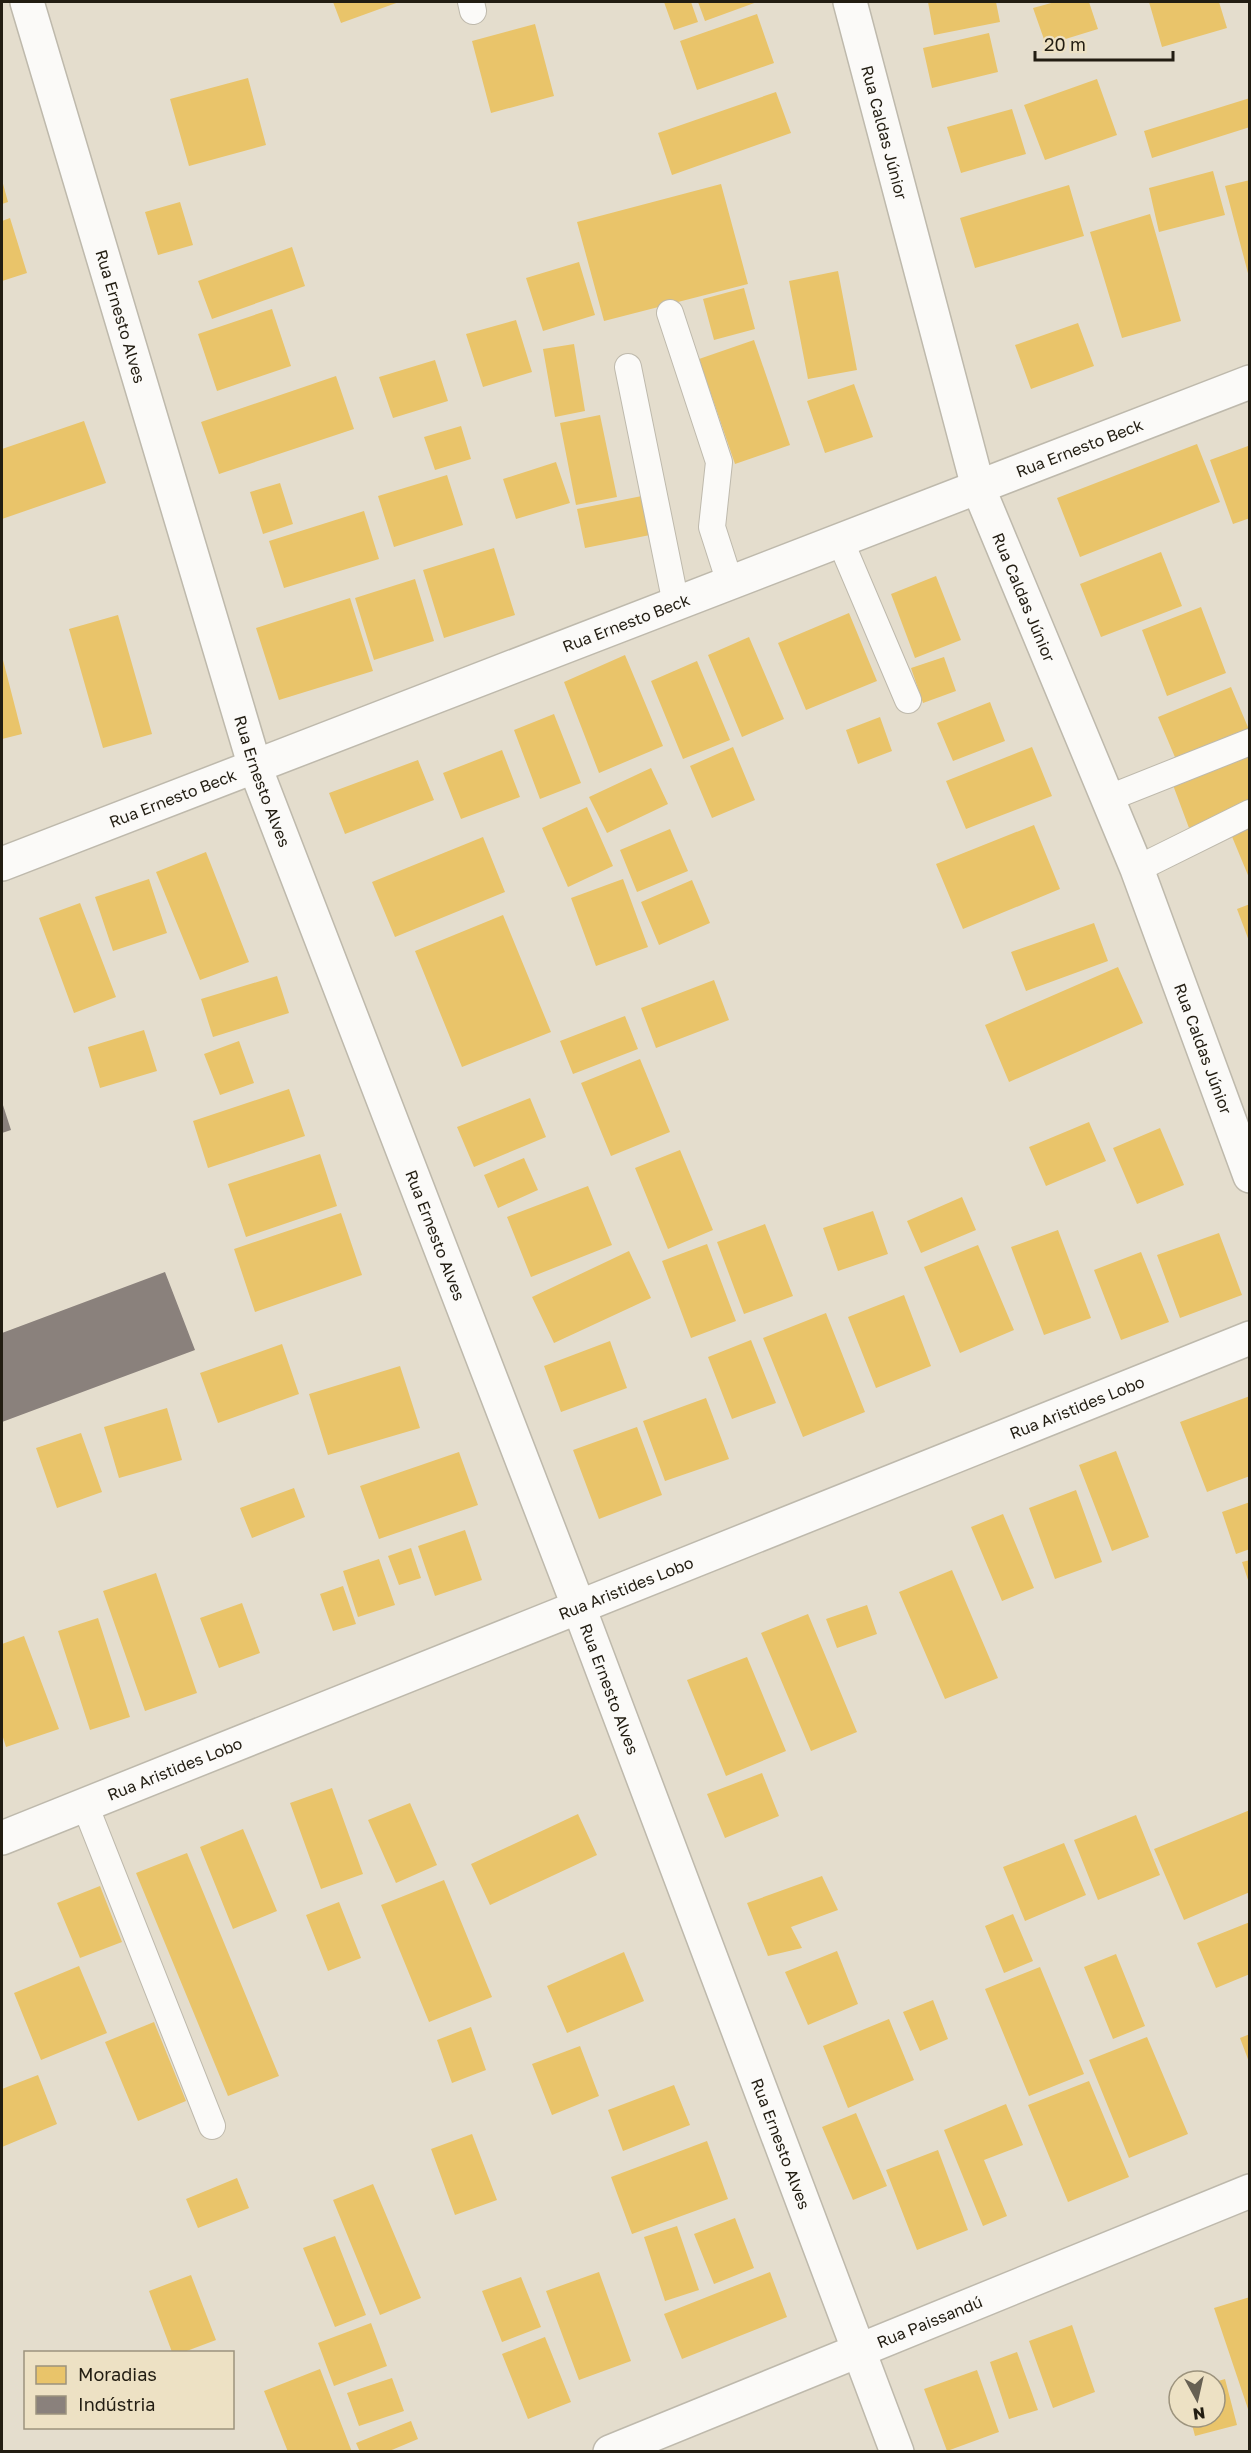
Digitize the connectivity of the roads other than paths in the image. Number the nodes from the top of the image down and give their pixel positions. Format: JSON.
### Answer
{"nodes":[{"id":1,"x":13,"y":2,"type":"edge"},
{"id":2,"x":27,"y":2,"type":"edge"},
{"id":3,"x":850,"y":2,"type":"edge"},
{"id":4,"x":2,"y":6,"type":"edge"},
{"id":5,"x":670,"y":313,"type":"dead end"},
{"id":6,"x":628,"y":367,"type":"dead end"},
{"id":7,"x":1250,"y":382,"type":"edge"},
{"id":8,"x":978,"y":487,"type":"junction"},
{"id":9,"x":840,"y":540,"type":"junction"},
{"id":10,"x":730,"y":583,"type":"junction"},
{"id":11,"x":676,"y":604,"type":"junction"},
{"id":12,"x":908,"y":700,"type":"dead end"},
{"id":13,"x":1250,"y":742,"type":"edge"},
{"id":14,"x":255,"y":766,"type":"junction"},
{"id":15,"x":1109,"y":798,"type":"junction"},
{"id":16,"x":1250,"y":813,"type":"edge"},
{"id":17,"x":2,"y":864,"type":"edge"},
{"id":18,"x":1137,"y":869,"type":"junction"},
{"id":19,"x":1250,"y":1176,"type":"edge"},
{"id":20,"x":1250,"y":1338,"type":"edge"},
{"id":21,"x":578,"y":1605,"type":"junction"},
{"id":22,"x":85,"y":1804,"type":"junction"},
{"id":23,"x":2,"y":1838,"type":"edge"},
{"id":24,"x":212,"y":2126,"type":"dead end"},
{"id":25,"x":1250,"y":2191,"type":"edge"},
{"id":26,"x":859,"y":2351,"type":"junction"},
{"id":27,"x":610,"y":2451,"type":"edge"},
{"id":28,"x":897,"y":2451,"type":"edge"}],
"edges":[{"from":1,"to":4,"type":"street"},
{"from":2,"to":14,"type":"street","name":"Rua Ernesto Alves"},
{"from":3,"to":8,"type":"street","name":"Rua Caldas Júnior"},
{"from":5,"to":10,"type":"lane"},
{"from":6,"to":11,"type":"lane"},
{"from":7,"to":8,"type":"street","name":"Rua Ernesto Beck"},
{"from":8,"to":9,"type":"street","name":"Rua Ernesto Beck"},
{"from":8,"to":15,"type":"street","name":"Rua Caldas Júnior"},
{"from":9,"to":10,"type":"street","name":"Rua Ernesto Beck"},
{"from":9,"to":12,"type":"lane"},
{"from":10,"to":11,"type":"street","name":"Rua Ernesto Beck"},
{"from":11,"to":14,"type":"street","name":"Rua Ernesto Beck"},
{"from":13,"to":15,"type":"lane"},
{"from":14,"to":17,"type":"street","name":"Rua Ernesto Beck"},
{"from":14,"to":21,"type":"street","name":"Rua Ernesto Alves"},
{"from":15,"to":18,"type":"street","name":"Rua Caldas Júnior"},
{"from":16,"to":18,"type":"lane"},
{"from":18,"to":19,"type":"street","name":"Rua Caldas Júnior"},
{"from":20,"to":21,"type":"street","name":"Rua Aristides Lobo"},
{"from":21,"to":22,"type":"street","name":"Rua Aristides Lobo"},
{"from":21,"to":26,"type":"street","name":"Rua Ernesto Alves"},
{"from":22,"to":23,"type":"street","name":"Rua Aristides Lobo"},
{"from":22,"to":24,"type":"lane"},
{"from":25,"to":26,"type":"street","name":"Rua Paissandú"},
{"from":26,"to":27,"type":"street","name":"Rua Paissandú"},
{"from":26,"to":28,"type":"street","name":"Rua Ernesto Alves"}]}
